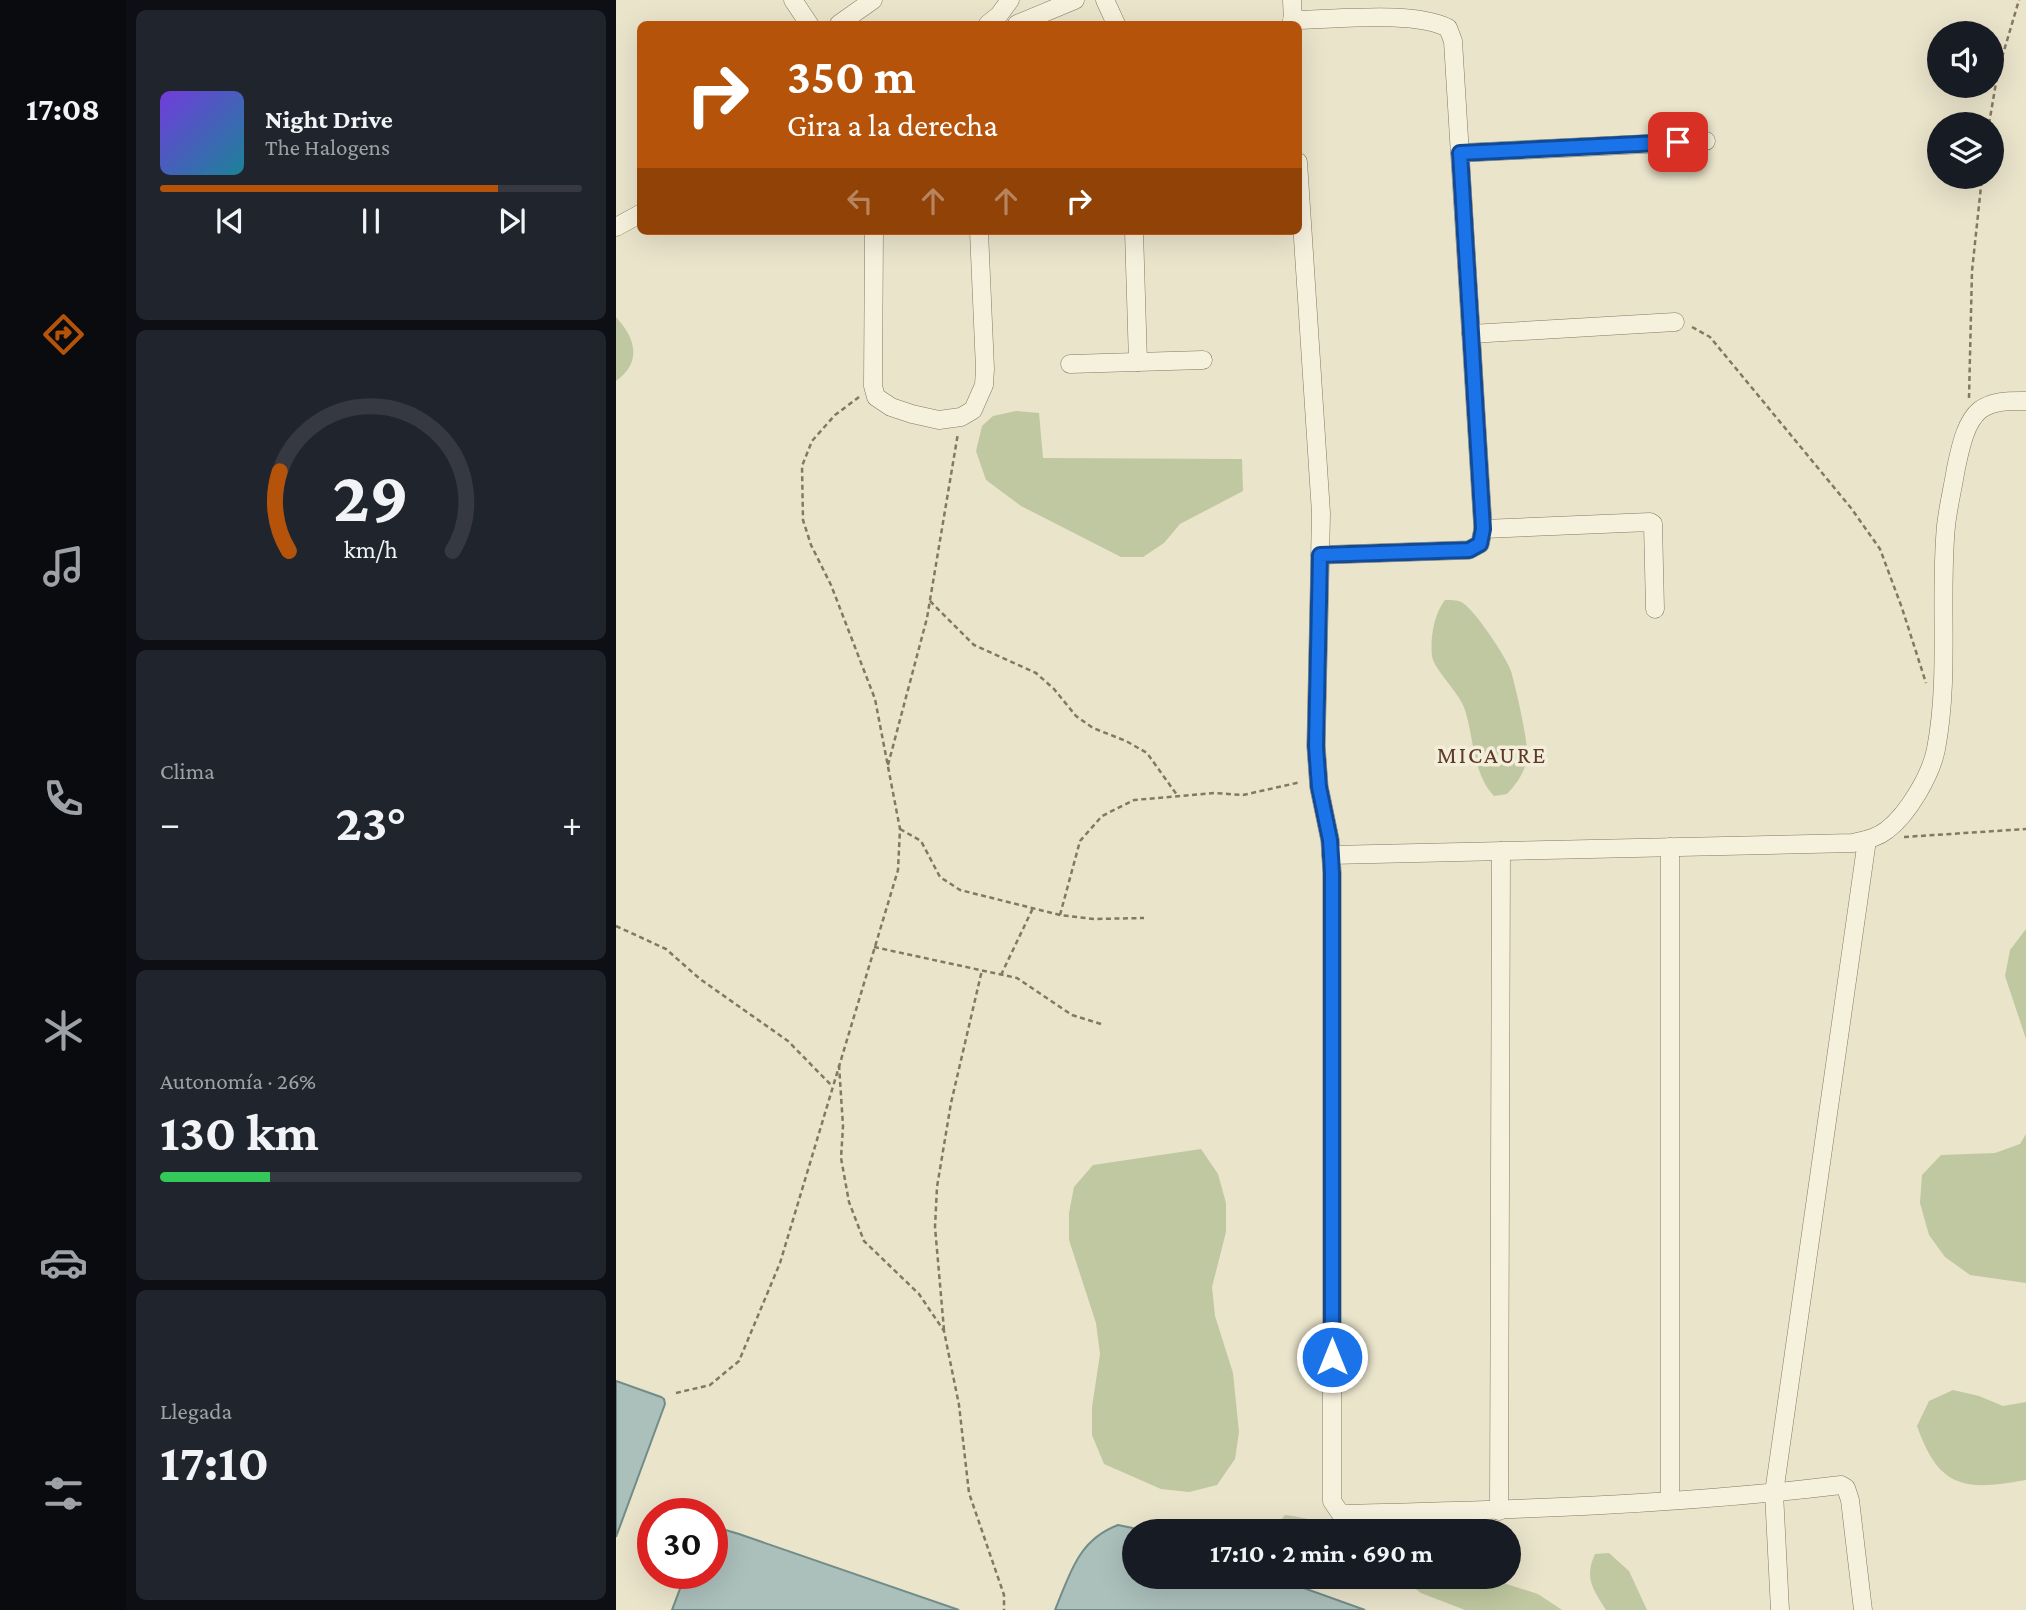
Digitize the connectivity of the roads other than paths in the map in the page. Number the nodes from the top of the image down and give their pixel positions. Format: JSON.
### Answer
{"nodes":[{"id":1,"x":793,"y":0,"type":"edge"},
{"id":2,"x":873,"y":0,"type":"edge"},
{"id":3,"x":1010,"y":0,"type":"edge"},
{"id":4,"x":1075,"y":0,"type":"edge"},
{"id":5,"x":1105,"y":0,"type":"edge"},
{"id":6,"x":1292,"y":0,"type":"edge"},
{"id":7,"x":1043,"y":7,"type":"edge"},
{"id":8,"x":807,"y":21,"type":"edge"},
{"id":9,"x":843,"y":21,"type":"edge"},
{"id":10,"x":992,"y":21,"type":"edge"},
{"id":11,"x":1022,"y":21,"type":"edge"},
{"id":12,"x":1115,"y":21,"type":"edge"},
{"id":13,"x":1292,"y":21,"type":"edge"},
{"id":14,"x":1302,"y":22,"type":"edge"},
{"id":15,"x":1706,"y":141,"type":"dead end"},
{"id":16,"x":1460,"y":153,"type":"junction"},
{"id":17,"x":637,"y":216,"type":"edge"},
{"id":18,"x":1302,"y":223,"type":"edge"},
{"id":19,"x":616,"y":227,"type":"edge"},
{"id":20,"x":874,"y":235,"type":"edge"},
{"id":21,"x":979,"y":235,"type":"edge"},
{"id":22,"x":1134,"y":235,"type":"edge"},
{"id":23,"x":1675,"y":322,"type":"road end"},
{"id":24,"x":1471,"y":334,"type":"junction"},
{"id":25,"x":1203,"y":360,"type":"dead end"},
{"id":26,"x":1138,"y":362,"type":"junction"},
{"id":27,"x":1070,"y":364,"type":"dead end"},
{"id":28,"x":2026,"y":401,"type":"edge"},
{"id":29,"x":1483,"y":529,"type":"junction"},
{"id":30,"x":1320,"y":555,"type":"junction"},
{"id":31,"x":1654,"y":609,"type":"dead end"},
{"id":32,"x":1867,"y":840,"type":"junction"},
{"id":33,"x":1670,"y":846,"type":"junction"},
{"id":34,"x":1501,"y":850,"type":"junction"},
{"id":35,"x":1331,"y":855,"type":"junction"},
{"id":36,"x":1774,"y":1493,"type":"junction"},
{"id":37,"x":1670,"y":1500,"type":"junction"},
{"id":38,"x":1499,"y":1511,"type":"junction"},
{"id":39,"x":1780,"y":1610,"type":"edge"},
{"id":40,"x":1863,"y":1610,"type":"edge"}],
"edges":[{"from":1,"to":8,"type":"street"},
{"from":2,"to":9,"type":"street"},
{"from":3,"to":10,"type":"street"},
{"from":4,"to":7,"type":"street"},
{"from":5,"to":12,"type":"street"},
{"from":6,"to":13,"type":"street"},
{"from":7,"to":11,"type":"street"},
{"from":14,"to":16,"type":"street"},
{"from":15,"to":16,"type":"street"},
{"from":16,"to":24,"type":"street"},
{"from":17,"to":19,"type":"street"},
{"from":18,"to":30,"type":"street"},
{"from":20,"to":21,"type":"street"},
{"from":22,"to":26,"type":"street"},
{"from":23,"to":24,"type":"street"},
{"from":24,"to":29,"type":"street"},
{"from":25,"to":26,"type":"street"},
{"from":26,"to":27,"type":"street"},
{"from":28,"to":32,"type":"street"},
{"from":29,"to":30,"type":"street"},
{"from":29,"to":31,"type":"street"},
{"from":30,"to":35,"type":"street"},
{"from":32,"to":33,"type":"street"},
{"from":32,"to":36,"type":"street"},
{"from":33,"to":34,"type":"street"},
{"from":33,"to":37,"type":"street"},
{"from":34,"to":35,"type":"street"},
{"from":34,"to":38,"type":"street"},
{"from":35,"to":38,"type":"street"},
{"from":36,"to":37,"type":"street"},
{"from":36,"to":39,"type":"street"},
{"from":36,"to":40,"type":"street"},
{"from":37,"to":38,"type":"street"}]}
